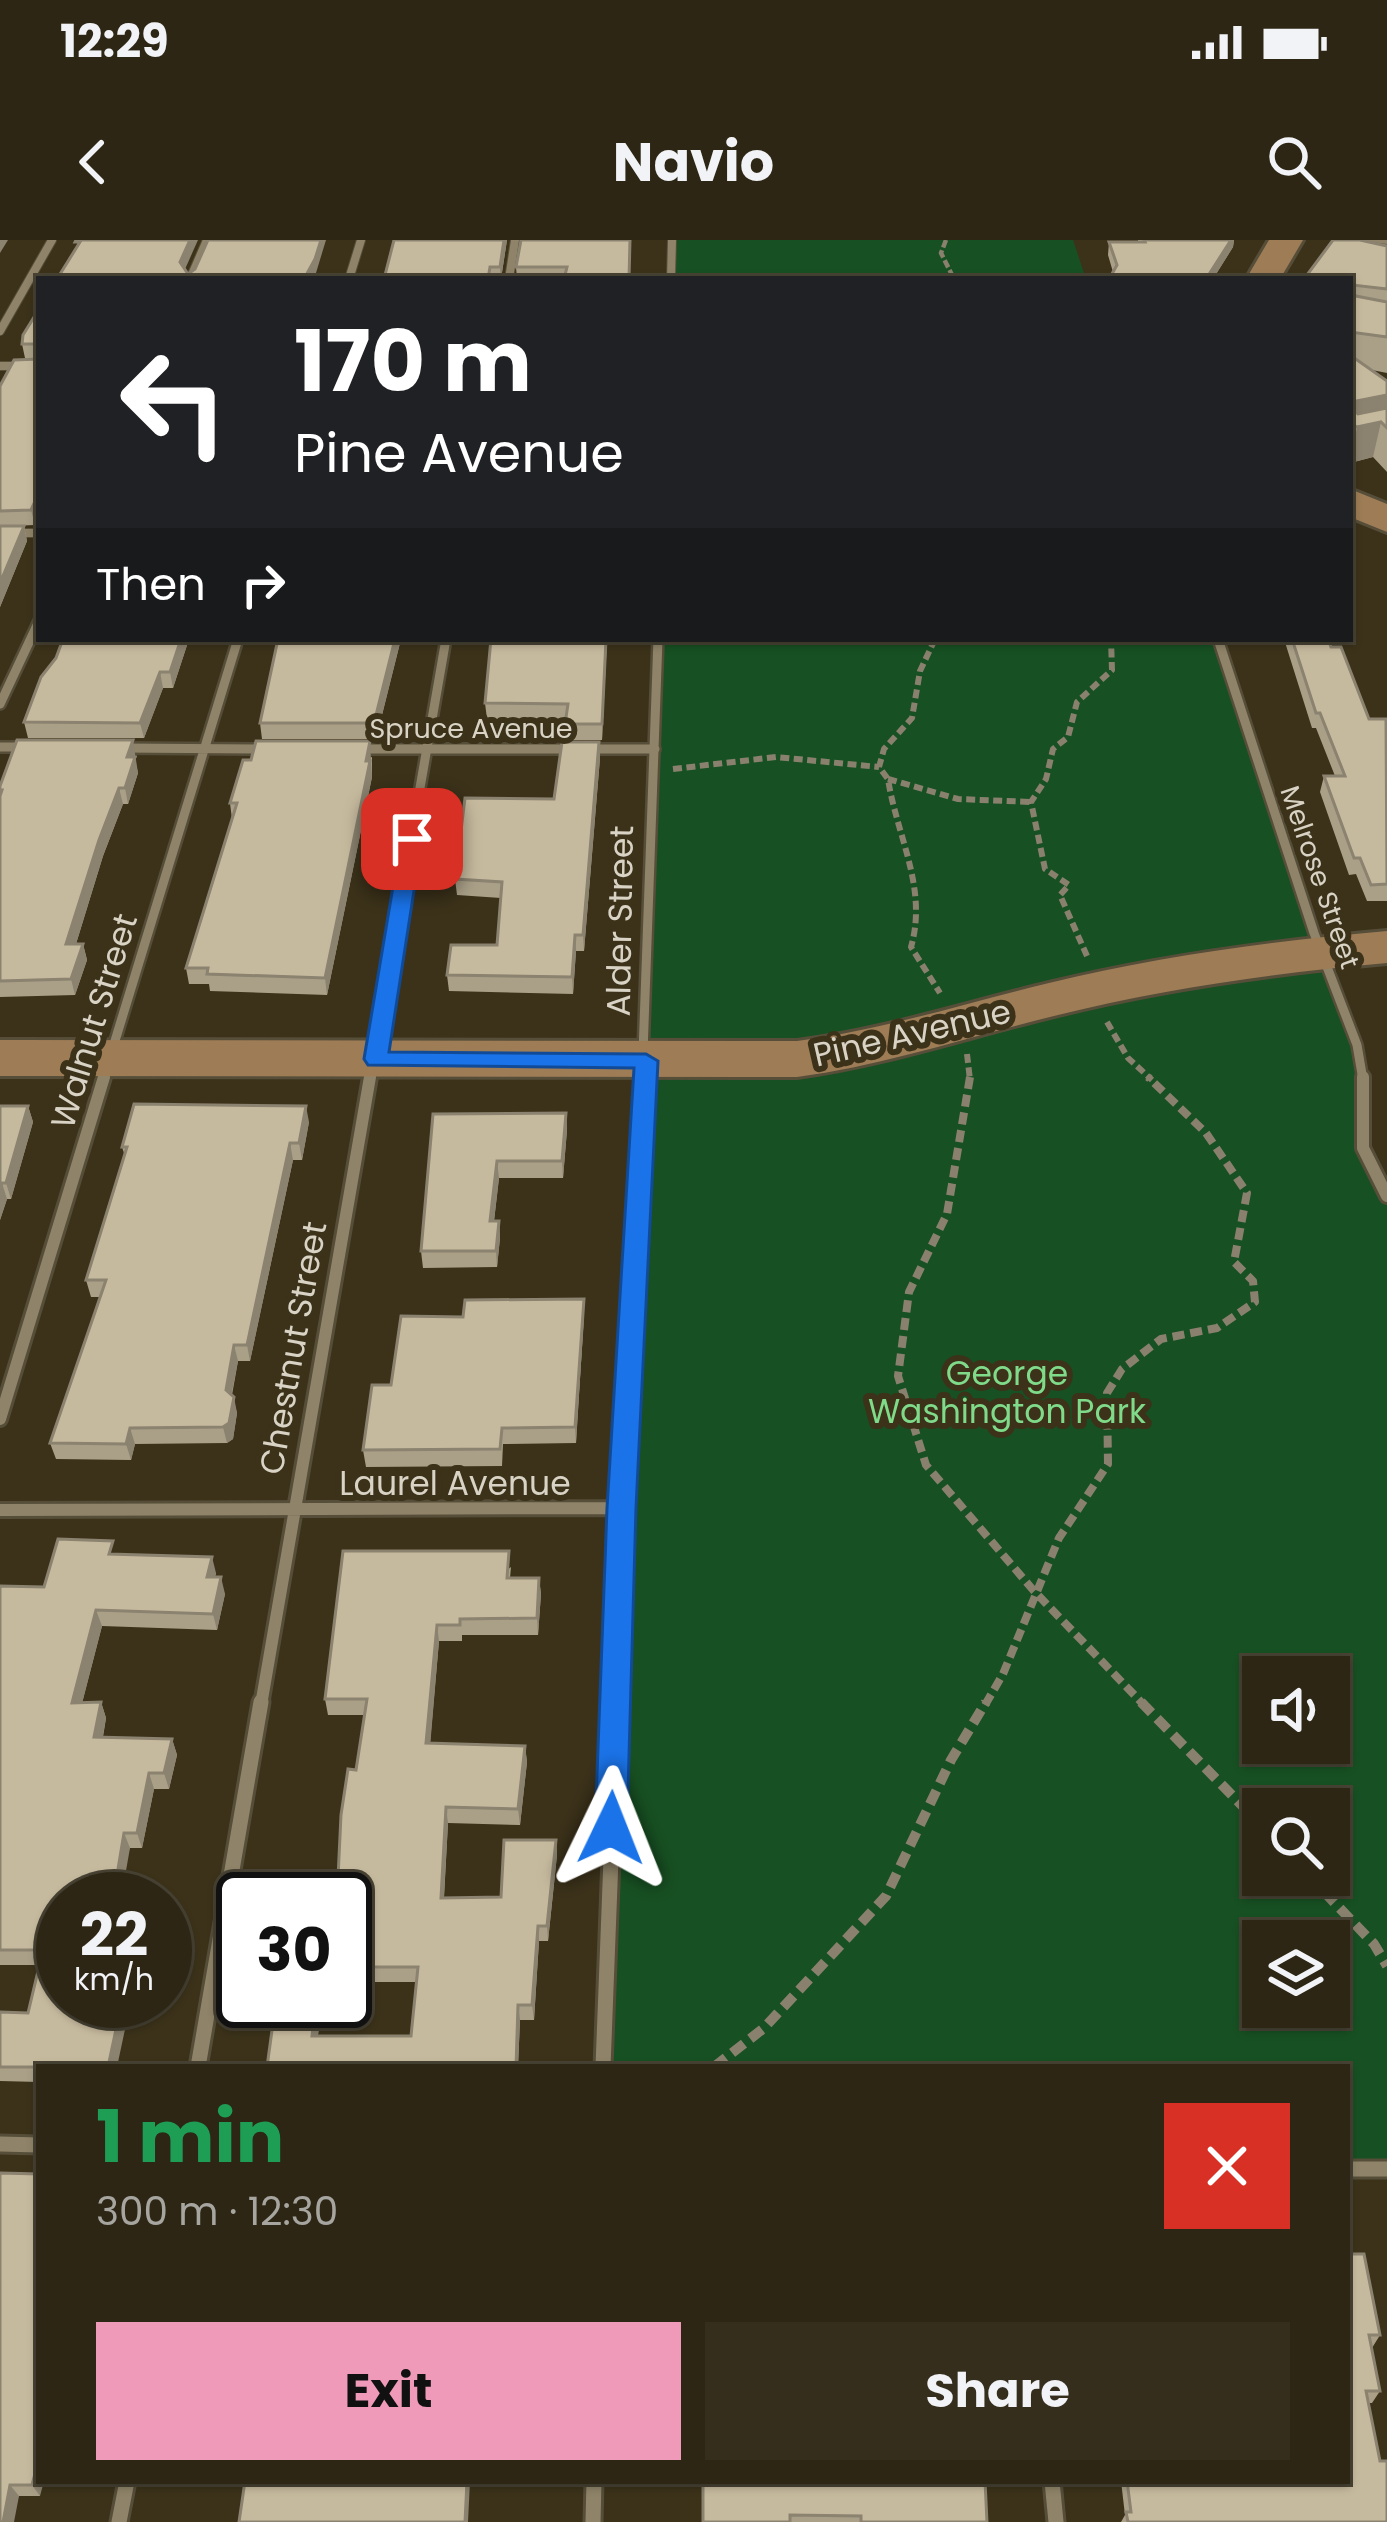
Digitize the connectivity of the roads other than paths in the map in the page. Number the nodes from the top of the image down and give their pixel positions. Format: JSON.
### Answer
{"nodes":[{"id":1,"x":52,"y":240,"type":"edge"},
{"id":2,"x":207,"y":240,"type":"edge"},
{"id":3,"x":361,"y":240,"type":"edge"},
{"id":4,"x":515,"y":240,"type":"edge"},
{"id":5,"x":672,"y":240,"type":"edge"},
{"id":6,"x":1286,"y":240,"type":"edge"},
{"id":7,"x":1357,"y":240,"type":"edge"},
{"id":8,"x":1387,"y":242,"type":"edge"},
{"id":9,"x":191,"y":276,"type":"edge"},
{"id":10,"x":351,"y":276,"type":"edge"},
{"id":11,"x":509,"y":276,"type":"edge"},
{"id":12,"x":671,"y":276,"type":"edge"},
{"id":13,"x":1265,"y":276,"type":"edge"},
{"id":14,"x":0,"y":331,"type":"edge"},
{"id":15,"x":0,"y":366,"type":"edge"},
{"id":16,"x":36,"y":366,"type":"edge"},
{"id":17,"x":1353,"y":503,"type":"edge"},
{"id":18,"x":1387,"y":520,"type":"edge"},
{"id":19,"x":0,"y":533,"type":"edge"},
{"id":20,"x":36,"y":533,"type":"edge"},
{"id":21,"x":36,"y":626,"type":"edge"},
{"id":22,"x":237,"y":642,"type":"edge"},
{"id":23,"x":445,"y":642,"type":"edge"},
{"id":24,"x":658,"y":642,"type":"edge"},
{"id":25,"x":1219,"y":642,"type":"edge"},
{"id":26,"x":0,"y":704,"type":"edge"},
{"id":27,"x":0,"y":747,"type":"edge"},
{"id":28,"x":45,"y":748,"type":"edge"},
{"id":29,"x":113,"y":748,"type":"edge"},
{"id":30,"x":203,"y":748,"type":"junction"},
{"id":31,"x":292,"y":749,"type":"edge"},
{"id":32,"x":337,"y":749,"type":"edge"},
{"id":33,"x":655,"y":749,"type":"junction"},
{"id":34,"x":426,"y":750,"type":"junction"},
{"id":35,"x":1387,"y":947,"type":"edge"},
{"id":36,"x":1322,"y":952,"type":"junction"},
{"id":37,"x":0,"y":1058,"type":"edge"},
{"id":38,"x":110,"y":1059,"type":"junction"},
{"id":39,"x":376,"y":1059,"type":"junction"},
{"id":40,"x":646,"y":1061,"type":"junction"},
{"id":41,"x":1387,"y":1196,"type":"edge"},
{"id":42,"x":0,"y":1419,"type":"edge"},
{"id":43,"x":622,"y":1508,"type":"junction"},
{"id":44,"x":0,"y":1510,"type":"edge"},
{"id":45,"x":293,"y":1510,"type":"junction"},
{"id":46,"x":199,"y":2064,"type":"edge"},
{"id":47,"x":603,"y":2064,"type":"edge"},
{"id":48,"x":0,"y":2144,"type":"edge"},
{"id":49,"x":36,"y":2145,"type":"edge"},
{"id":50,"x":1350,"y":2169,"type":"edge"},
{"id":51,"x":1387,"y":2169,"type":"edge"},
{"id":52,"x":126,"y":2484,"type":"edge"},
{"id":53,"x":594,"y":2484,"type":"edge"},
{"id":54,"x":1052,"y":2484,"type":"edge"},
{"id":55,"x":119,"y":2522,"type":"edge"},
{"id":56,"x":593,"y":2522,"type":"edge"},
{"id":57,"x":1056,"y":2522,"type":"edge"}],
"edges":[{"from":1,"to":14,"type":"street"},
{"from":2,"to":9,"type":"street"},
{"from":3,"to":10,"type":"street"},
{"from":4,"to":11,"type":"street"},
{"from":5,"to":12,"type":"street"},
{"from":6,"to":13,"type":"main road"},
{"from":7,"to":8,"type":"street"},
{"from":15,"to":16,"type":"street"},
{"from":17,"to":18,"type":"main road"},
{"from":19,"to":20,"type":"street"},
{"from":21,"to":26,"type":"street"},
{"from":22,"to":30,"type":"street","name":"Walnut Street"},
{"from":23,"to":34,"type":"street","name":"Chestnut Street"},
{"from":24,"to":33,"type":"street","name":"Alder Street"},
{"from":25,"to":36,"type":"street","name":"Melrose Street"},
{"from":27,"to":28,"type":"street"},
{"from":29,"to":30,"type":"street"},
{"from":30,"to":31,"type":"street"},
{"from":30,"to":38,"type":"street","name":"Walnut Street"},
{"from":32,"to":34,"type":"street","name":"Spruce Avenue"},
{"from":33,"to":34,"type":"street","name":"Spruce Avenue"},
{"from":33,"to":40,"type":"street","name":"Alder Street"},
{"from":34,"to":39,"type":"street","name":"Chestnut Street"},
{"from":35,"to":36,"type":"main road","name":"Pine Avenue"},
{"from":36,"to":40,"type":"main road","name":"Pine Avenue"},
{"from":36,"to":41,"type":"street","name":"Melrose Street"},
{"from":37,"to":38,"type":"main road","name":"Pine Avenue"},
{"from":38,"to":39,"type":"main road","name":"Pine Avenue"},
{"from":38,"to":42,"type":"street","name":"Walnut Street"},
{"from":39,"to":40,"type":"main road","name":"Pine Avenue"},
{"from":39,"to":45,"type":"street","name":"Chestnut Street"},
{"from":40,"to":43,"type":"street","name":"Alder Street"},
{"from":43,"to":45,"type":"street","name":"Laurel Avenue"},
{"from":43,"to":47,"type":"street","name":"Alder Street"},
{"from":44,"to":45,"type":"street","name":"Laurel Avenue"},
{"from":45,"to":46,"type":"street","name":"Chestnut Street"},
{"from":48,"to":49,"type":"street"},
{"from":50,"to":51,"type":"street"},
{"from":52,"to":55,"type":"street"},
{"from":53,"to":56,"type":"street"},
{"from":54,"to":57,"type":"street"}]}
